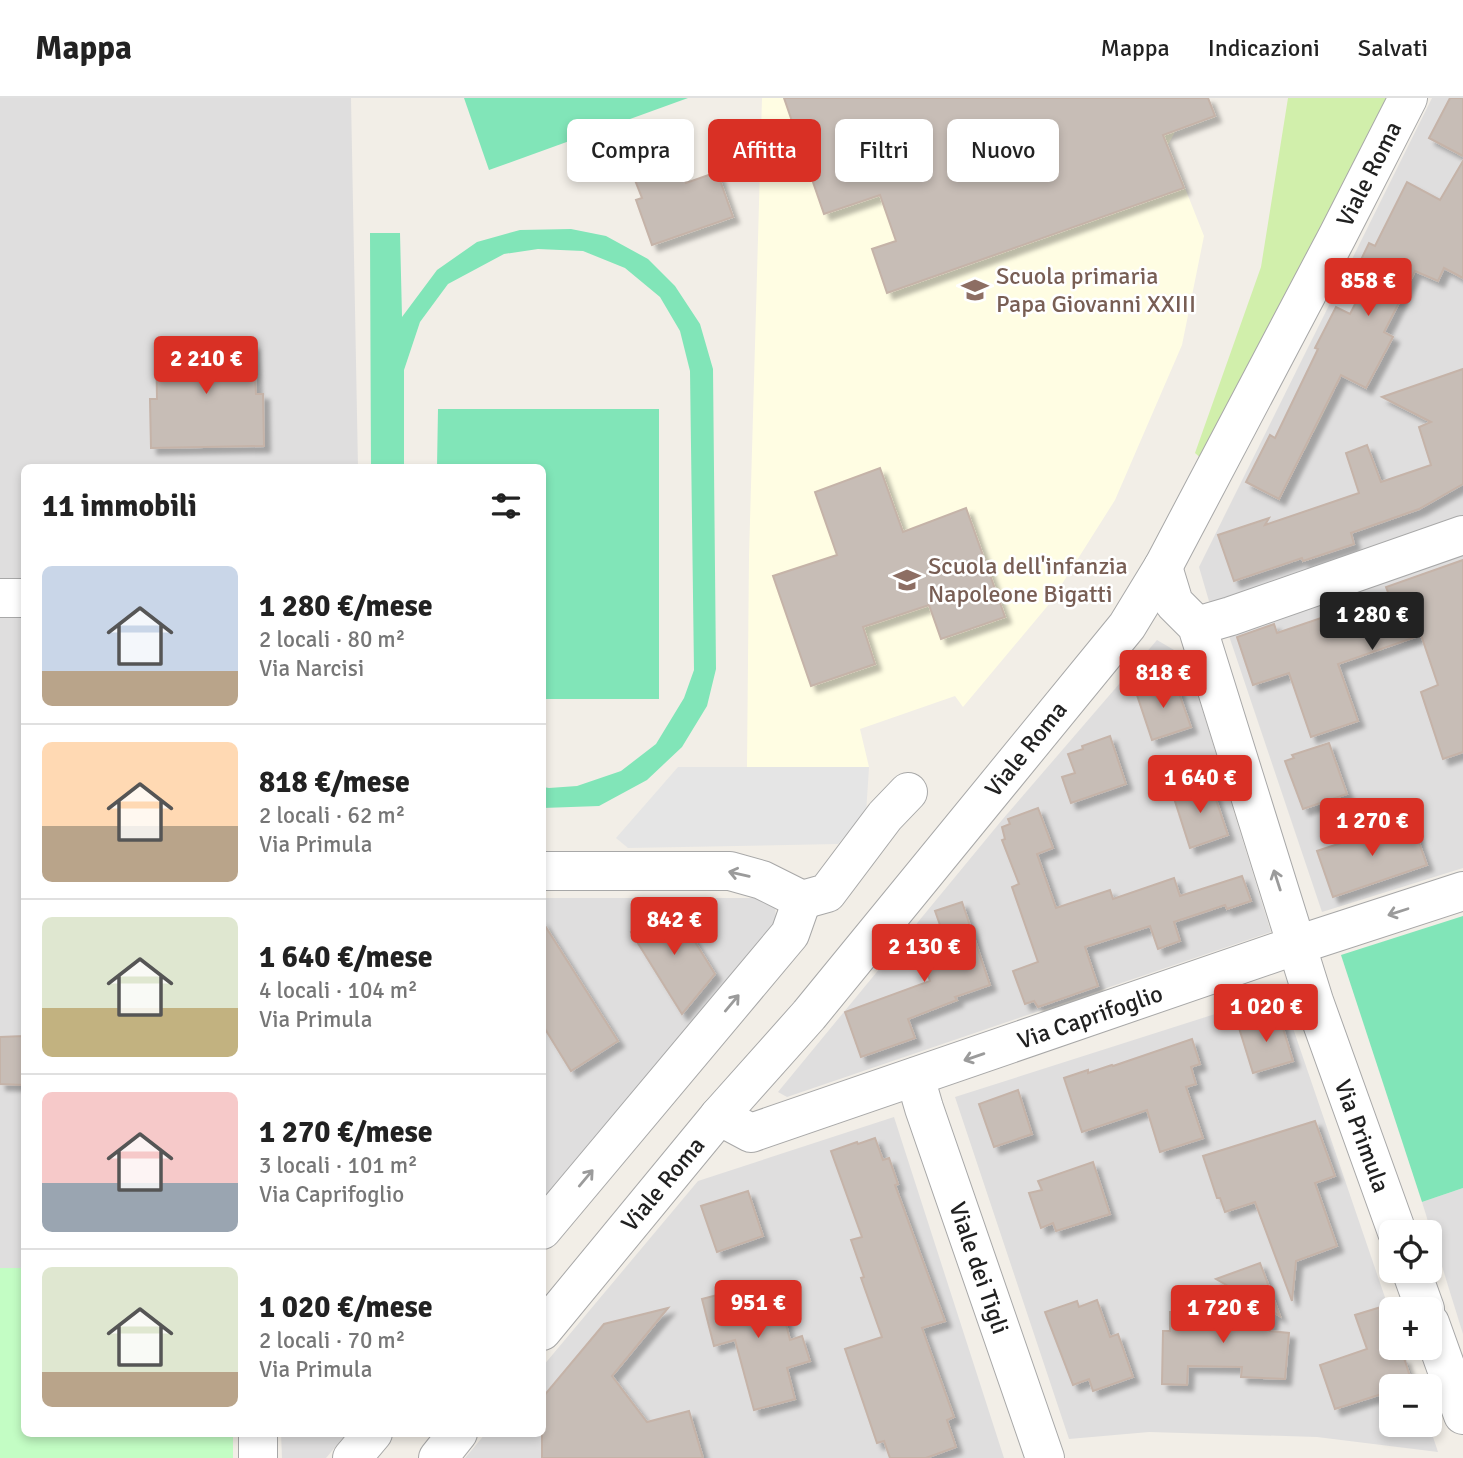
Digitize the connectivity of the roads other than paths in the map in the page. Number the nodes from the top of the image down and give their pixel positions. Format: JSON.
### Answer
{"nodes":[{"id":1,"x":1408,"y":98,"type":"edge"},
{"id":2,"x":1463,"y":536,"type":"edge"},
{"id":3,"x":1163,"y":567,"type":"junction"},
{"id":4,"x":0,"y":598,"type":"edge"},
{"id":5,"x":21,"y":598,"type":"edge"},
{"id":6,"x":1197,"y":626,"type":"junction"},
{"id":7,"x":908,"y":792,"type":"dead end"},
{"id":8,"x":546,"y":871,"type":"edge"},
{"id":9,"x":1463,"y":891,"type":"edge"},
{"id":10,"x":802,"y":900,"type":"junction"},
{"id":11,"x":1297,"y":945,"type":"junction"},
{"id":12,"x":915,"y":1077,"type":"junction"},
{"id":13,"x":719,"y":1116,"type":"junction"},
{"id":14,"x":1393,"y":1220,"type":"edge"},
{"id":15,"x":546,"y":1225,"type":"edge"},
{"id":16,"x":546,"y":1326,"type":"edge"},
{"id":17,"x":1442,"y":1356,"type":"edge"},
{"id":18,"x":1463,"y":1415,"type":"edge"},
{"id":19,"x":258,"y":1437,"type":"edge"},
{"id":20,"x":370,"y":1437,"type":"edge"},
{"id":21,"x":455,"y":1437,"type":"edge"},
{"id":22,"x":258,"y":1458,"type":"edge"},
{"id":23,"x":352,"y":1458,"type":"edge"},
{"id":24,"x":438,"y":1458,"type":"edge"},
{"id":25,"x":1045,"y":1458,"type":"edge"}],
"edges":[{"from":1,"to":3,"type":"street","name":"Viale Roma"},
{"from":2,"to":6,"type":"street"},
{"from":3,"to":6,"type":"street","name":"Via Primula"},
{"from":3,"to":13,"type":"street","name":"Viale Roma"},
{"from":4,"to":5,"type":"street"},
{"from":11,"to":6,"type":"street","name":"Via Primula","one_way":true},
{"from":7,"to":10,"type":"street"},
{"from":10,"to":8,"type":"street","one_way":true},
{"from":9,"to":11,"type":"street","name":"Via Caprifoglio","one_way":true},
{"from":15,"to":10,"type":"street","one_way":true},
{"from":11,"to":12,"type":"street","name":"Via Caprifoglio","one_way":true},
{"from":11,"to":14,"type":"street","name":"Via Primula"},
{"from":12,"to":13,"type":"street","name":"Via Caprifoglio"},
{"from":12,"to":25,"type":"street","name":"Viale dei Tigli"},
{"from":13,"to":16,"type":"street","name":"Viale Roma"},
{"from":17,"to":18,"type":"street"},
{"from":19,"to":22,"type":"street"},
{"from":20,"to":23,"type":"street"},
{"from":21,"to":24,"type":"street"}]}
